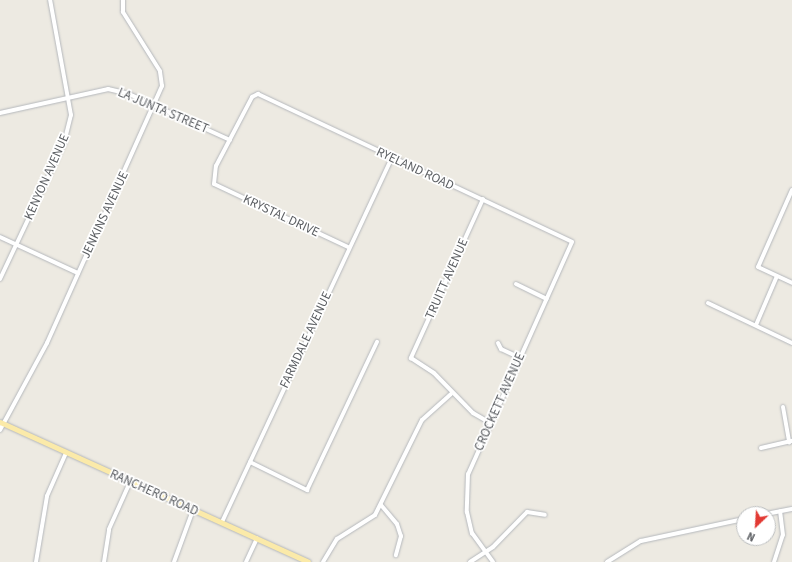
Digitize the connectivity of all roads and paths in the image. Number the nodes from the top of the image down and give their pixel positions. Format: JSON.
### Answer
{"nodes":[{"id":1,"x":50,"y":0,"type":"edge"},
{"id":2,"x":123,"y":0,"type":"edge"},
{"id":3,"x":69,"y":95,"type":"junction"},
{"id":4,"x":156,"y":106,"type":"junction"},
{"id":5,"x":0,"y":112,"type":"edge"},
{"id":6,"x":230,"y":140,"type":"junction"},
{"id":7,"x":391,"y":159,"type":"junction"},
{"id":8,"x":792,"y":190,"type":"edge"},
{"id":9,"x":483,"y":200,"type":"junction"},
{"id":10,"x":0,"y":237,"type":"edge"},
{"id":11,"x":572,"y":242,"type":"joint"},
{"id":12,"x":16,"y":244,"type":"junction"},
{"id":13,"x":348,"y":247,"type":"junction"},
{"id":14,"x":78,"y":272,"type":"junction"},
{"id":15,"x":777,"y":276,"type":"junction"},
{"id":16,"x":0,"y":279,"type":"edge"},
{"id":17,"x":792,"y":283,"type":"edge"},
{"id":18,"x":516,"y":284,"type":"dead end"},
{"id":19,"x":547,"y":299,"type":"junction"},
{"id":20,"x":708,"y":303,"type":"dead end"},
{"id":21,"x":756,"y":326,"type":"junction"},
{"id":22,"x":377,"y":342,"type":"dead end"},
{"id":23,"x":792,"y":343,"type":"edge"},
{"id":24,"x":498,"y":344,"type":"dead end"},
{"id":25,"x":520,"y":358,"type":"junction"},
{"id":26,"x":451,"y":394,"type":"junction"},
{"id":27,"x":783,"y":407,"type":"dead end"},
{"id":28,"x":1,"y":422,"type":"edge"},
{"id":29,"x":490,"y":423,"type":"junction"},
{"id":30,"x":0,"y":430,"type":"edge"},
{"id":31,"x":790,"y":441,"type":"edge"},
{"id":32,"x":761,"y":448,"type":"dead end"},
{"id":33,"x":66,"y":454,"type":"junction"},
{"id":34,"x":250,"y":462,"type":"junction"},
{"id":35,"x":130,"y":482,"type":"junction"},
{"id":36,"x":381,"y":505,"type":"junction"},
{"id":37,"x":792,"y":509,"type":"edge"},
{"id":38,"x":193,"y":510,"type":"junction"},
{"id":39,"x":780,"y":511,"type":"junction"},
{"id":40,"x":776,"y":512,"type":"edge"},
{"id":41,"x":544,"y":515,"type":"dead end"},
{"id":42,"x":736,"y":521,"type":"edge"},
{"id":43,"x":222,"y":522,"type":"junction"},
{"id":44,"x":257,"y":538,"type":"junction"},
{"id":45,"x":484,"y":553,"type":"junction"},
{"id":46,"x":396,"y":555,"type":"dead end"},
{"id":47,"x":36,"y":562,"type":"edge"},
{"id":48,"x":104,"y":562,"type":"edge"},
{"id":49,"x":174,"y":562,"type":"edge"},
{"id":50,"x":246,"y":562,"type":"edge"},
{"id":51,"x":308,"y":562,"type":"edge"},
{"id":52,"x":323,"y":562,"type":"edge"},
{"id":53,"x":470,"y":562,"type":"edge"},
{"id":54,"x":492,"y":562,"type":"edge"},
{"id":55,"x":607,"y":562,"type":"edge"},
{"id":56,"x":774,"y":562,"type":"edge"}],
"edges":[{"from":1,"to":3,"type":"street","name":"KENYON AVENUE"},
{"from":2,"to":4,"type":"street","name":"JENKINS AVENUE"},
{"from":3,"to":4,"type":"street","name":"LA JUNTA STREET"},
{"from":3,"to":5,"type":"street","name":"LA JUNTA STREET"},
{"from":3,"to":12,"type":"street","name":"KENYON AVENUE"},
{"from":4,"to":6,"type":"street","name":"LA JUNTA STREET"},
{"from":4,"to":14,"type":"street","name":"JENKINS AVENUE"},
{"from":6,"to":7,"type":"street","name":"RYELAND ROAD"},
{"from":6,"to":13,"type":"street","name":"KRYSTAL DRIVE"},
{"from":7,"to":9,"type":"street","name":"RYELAND ROAD"},
{"from":7,"to":13,"type":"street","name":"FARMDALE AVENUE"},
{"from":8,"to":15,"type":"street"},
{"from":9,"to":11,"type":"street","name":"RYELAND ROAD"},
{"from":9,"to":26,"type":"street","name":"TRUITT AVENUE"},
{"from":10,"to":12,"type":"street"},
{"from":11,"to":19,"type":"street","name":"CROCKETT AVENUE"},
{"from":12,"to":14,"type":"street"},
{"from":12,"to":16,"type":"street","name":"KENYON AVENUE"},
{"from":13,"to":34,"type":"street","name":"FARMDALE AVENUE"},
{"from":14,"to":28,"type":"street","name":"JENKINS AVENUE"},
{"from":15,"to":17,"type":"street"},
{"from":15,"to":21,"type":"street"},
{"from":18,"to":19,"type":"street"},
{"from":19,"to":25,"type":"street","name":"CROCKETT AVENUE"},
{"from":20,"to":21,"type":"street"},
{"from":21,"to":23,"type":"street"},
{"from":22,"to":34,"type":"street"},
{"from":24,"to":25,"type":"street"},
{"from":25,"to":29,"type":"street","name":"CROCKETT AVENUE"},
{"from":26,"to":29,"type":"street"},
{"from":26,"to":36,"type":"street"},
{"from":27,"to":31,"type":"street"},
{"from":28,"to":30,"type":"street","name":"JENKINS AVENUE"},
{"from":28,"to":33,"type":"main road","name":"RANCHERO ROAD"},
{"from":29,"to":45,"type":"street","name":"CROCKETT AVENUE"},
{"from":31,"to":32,"type":"street"},
{"from":33,"to":35,"type":"main road","name":"RANCHERO ROAD"},
{"from":33,"to":47,"type":"street"},
{"from":34,"to":43,"type":"street","name":"FARMDALE AVENUE"},
{"from":35,"to":38,"type":"main road","name":"RANCHERO ROAD"},
{"from":35,"to":48,"type":"street"},
{"from":36,"to":46,"type":"street"},
{"from":36,"to":52,"type":"street"},
{"from":37,"to":39,"type":"street"},
{"from":38,"to":43,"type":"main road","name":"RANCHERO ROAD"},
{"from":38,"to":49,"type":"street"},
{"from":39,"to":40,"type":"street"},
{"from":39,"to":56,"type":"street"},
{"from":41,"to":45,"type":"street"},
{"from":42,"to":55,"type":"street"},
{"from":43,"to":44,"type":"main road","name":"RANCHERO ROAD"},
{"from":44,"to":50,"type":"street"},
{"from":44,"to":51,"type":"main road","name":"RANCHERO ROAD"},
{"from":45,"to":53,"type":"street"},
{"from":45,"to":54,"type":"street","name":"CROCKETT AVENUE"}]}
